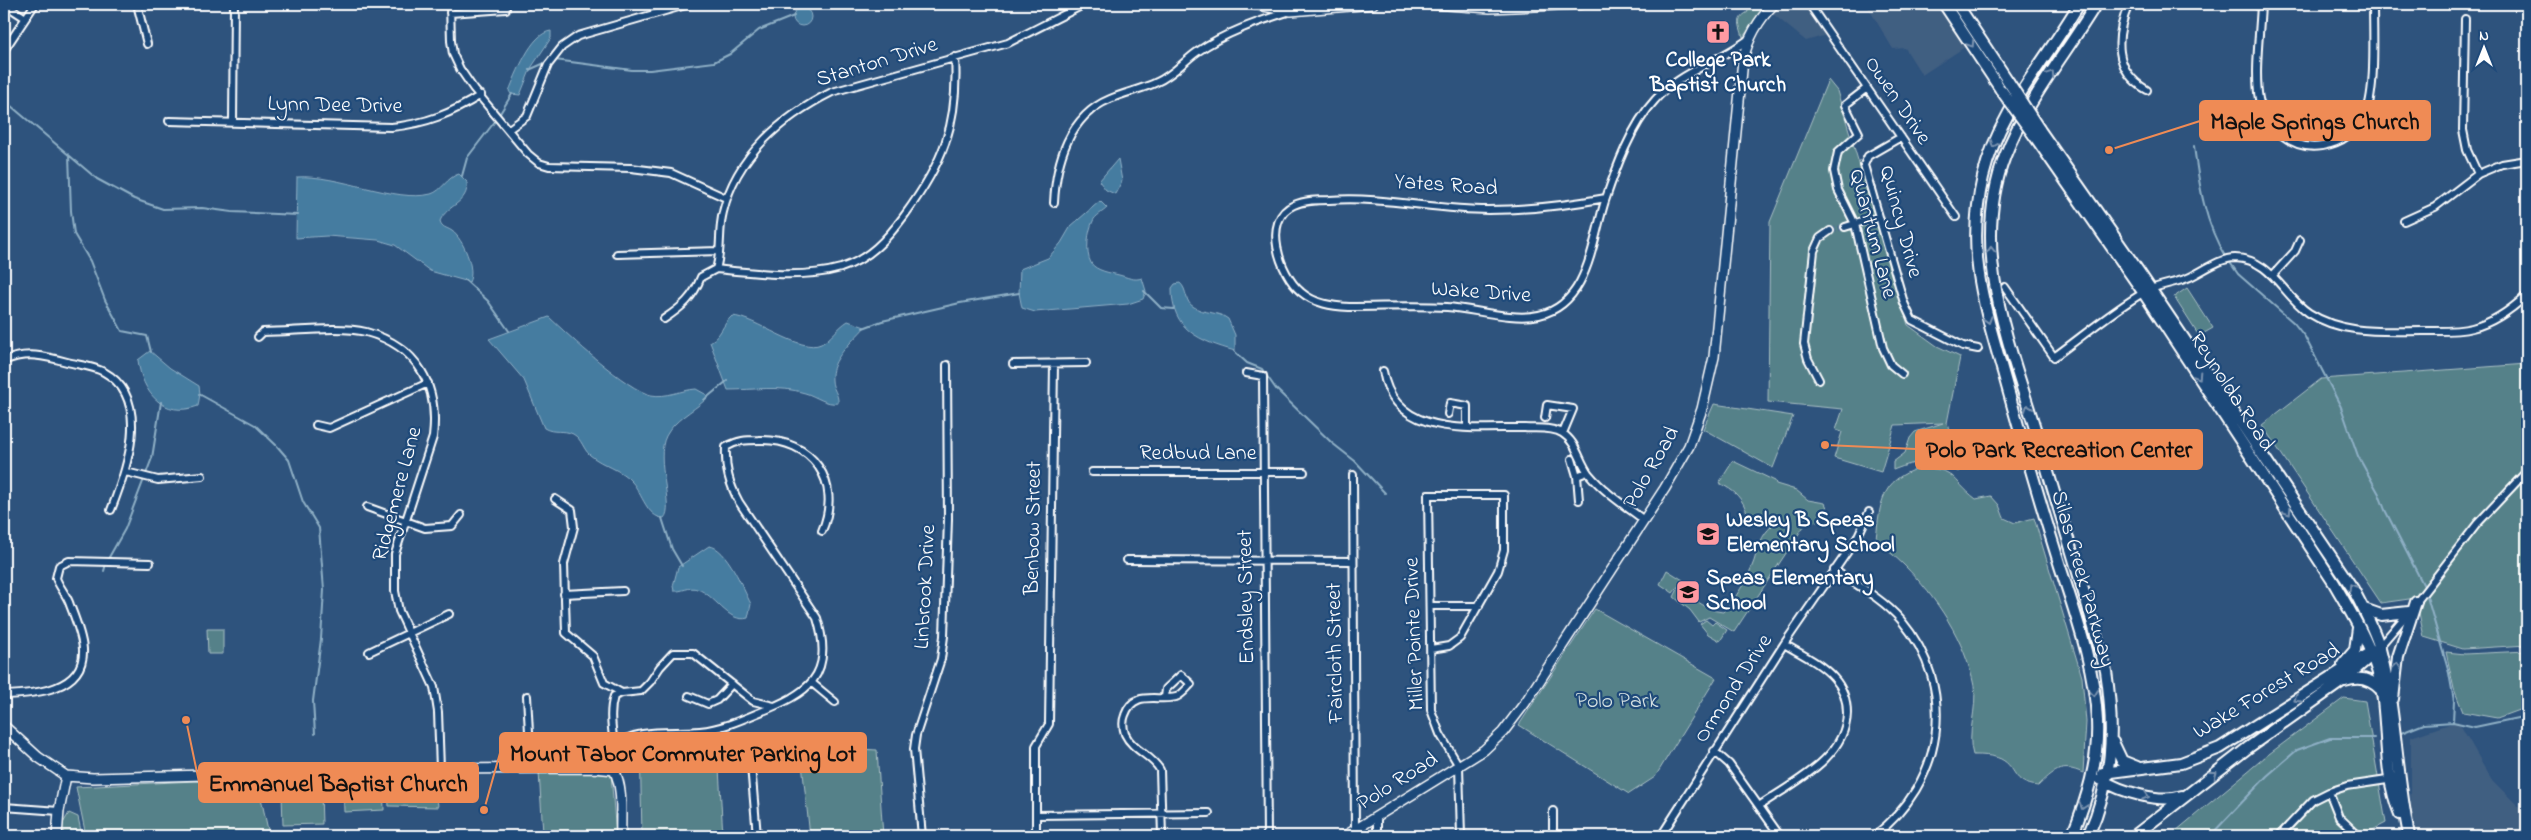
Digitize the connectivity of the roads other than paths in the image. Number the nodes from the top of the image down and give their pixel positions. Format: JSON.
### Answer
{"nodes":[{"id":1,"x":4,"y":4,"type":"edge"},
{"id":2,"x":35,"y":4,"type":"edge"},
{"id":3,"x":137,"y":4,"type":"edge"},
{"id":4,"x":234,"y":4,"type":"edge"},
{"id":5,"x":450,"y":4,"type":"edge"},
{"id":6,"x":688,"y":4,"type":"edge"},
{"id":7,"x":1085,"y":4,"type":"edge"},
{"id":8,"x":1252,"y":4,"type":"edge"},
{"id":9,"x":1373,"y":4,"type":"edge"},
{"id":10,"x":1433,"y":4,"type":"edge"},
{"id":11,"x":1581,"y":4,"type":"edge"},
{"id":12,"x":1774,"y":4,"type":"edge"},
{"id":13,"x":1809,"y":4,"type":"edge"},
{"id":14,"x":1944,"y":4,"type":"edge"},
{"id":15,"x":1957,"y":4,"type":"edge"},
{"id":16,"x":2079,"y":4,"type":"edge"},
{"id":17,"x":2096,"y":4,"type":"edge"},
{"id":18,"x":2129,"y":4,"type":"edge"},
{"id":19,"x":2261,"y":4,"type":"edge"},
{"id":20,"x":2373,"y":4,"type":"edge"},
{"id":21,"x":1291,"y":7,"type":"edge"},
{"id":22,"x":506,"y":9,"type":"dead end"},
{"id":23,"x":450,"y":13,"type":"junction"},
{"id":24,"x":24,"y":17,"type":"junction"},
{"id":25,"x":2465,"y":19,"type":"dead end"},
{"id":26,"x":1749,"y":39,"type":"junction"},
{"id":27,"x":147,"y":44,"type":"dead end"},
{"id":28,"x":6,"y":49,"type":"dead end"},
{"id":29,"x":955,"y":57,"type":"junction"},
{"id":30,"x":1867,"y":88,"type":"junction"},
{"id":31,"x":2147,"y":90,"type":"dead end"},
{"id":32,"x":481,"y":96,"type":"junction"},
{"id":33,"x":169,"y":121,"type":"dead end"},
{"id":34,"x":233,"y":121,"type":"junction"},
{"id":35,"x":508,"y":129,"type":"junction"},
{"id":36,"x":2036,"y":131,"type":"junction"},
{"id":37,"x":1901,"y":137,"type":"junction"},
{"id":38,"x":2527,"y":160,"type":"edge"},
{"id":39,"x":2478,"y":174,"type":"junction"},
{"id":40,"x":726,"y":198,"type":"junction"},
{"id":41,"x":1606,"y":198,"type":"junction"},
{"id":42,"x":1054,"y":203,"type":"dead end"},
{"id":43,"x":1285,"y":211,"type":"joint"},
{"id":44,"x":1878,"y":217,"type":"junction"},
{"id":45,"x":1956,"y":217,"type":"dead end"},
{"id":46,"x":2404,"y":221,"type":"dead end"},
{"id":47,"x":1855,"y":224,"type":"junction"},
{"id":48,"x":1845,"y":227,"type":"tunnel mouth"},
{"id":49,"x":1830,"y":231,"type":"tunnel mouth"},
{"id":50,"x":2300,"y":240,"type":"dead end"},
{"id":51,"x":720,"y":250,"type":"junction"},
{"id":52,"x":617,"y":254,"type":"dead end"},
{"id":53,"x":716,"y":269,"type":"junction"},
{"id":54,"x":2274,"y":274,"type":"junction"},
{"id":55,"x":2005,"y":287,"type":"dead end"},
{"id":56,"x":2147,"y":291,"type":"junction"},
{"id":57,"x":2527,"y":295,"type":"edge"},
{"id":58,"x":664,"y":319,"type":"dead end"},
{"id":59,"x":258,"y":337,"type":"dead end"},
{"id":60,"x":1978,"y":349,"type":"dead end"},
{"id":61,"x":4,"y":361,"type":"edge"},
{"id":62,"x":1013,"y":364,"type":"dead end"},
{"id":63,"x":1054,"y":364,"type":"junction"},
{"id":64,"x":1086,"y":364,"type":"dead end"},
{"id":65,"x":947,"y":366,"type":"dead end"},
{"id":66,"x":1383,"y":371,"type":"dead end"},
{"id":67,"x":1246,"y":373,"type":"dead end"},
{"id":68,"x":1902,"y":374,"type":"dead end"},
{"id":69,"x":1819,"y":380,"type":"dead end"},
{"id":70,"x":428,"y":383,"type":"junction"},
{"id":71,"x":1448,"y":414,"type":"dead end"},
{"id":72,"x":1545,"y":418,"type":"dead end"},
{"id":73,"x":316,"y":425,"type":"dead end"},
{"id":74,"x":1467,"y":427,"type":"junction"},
{"id":75,"x":1562,"y":433,"type":"junction"},
{"id":76,"x":1572,"y":459,"type":"dead end"},
{"id":77,"x":1263,"y":471,"type":"junction"},
{"id":78,"x":2527,"y":471,"type":"edge"},
{"id":79,"x":126,"y":472,"type":"junction"},
{"id":80,"x":1092,"y":472,"type":"dead end"},
{"id":81,"x":1304,"y":472,"type":"dead end"},
{"id":82,"x":1587,"y":472,"type":"junction"},
{"id":83,"x":1353,"y":475,"type":"dead end"},
{"id":84,"x":202,"y":476,"type":"dead end"},
{"id":85,"x":1577,"y":476,"type":"junction"},
{"id":86,"x":555,"y":499,"type":"dead end"},
{"id":87,"x":1579,"y":500,"type":"dead end"},
{"id":88,"x":367,"y":507,"type":"dead end"},
{"id":89,"x":111,"y":510,"type":"dead end"},
{"id":90,"x":1869,"y":512,"type":"dead end"},
{"id":91,"x":461,"y":515,"type":"dead end"},
{"id":92,"x":1644,"y":520,"type":"junction"},
{"id":93,"x":406,"y":521,"type":"junction"},
{"id":94,"x":822,"y":531,"type":"dead end"},
{"id":95,"x":1127,"y":560,"type":"dead end"},
{"id":96,"x":1264,"y":561,"type":"junction"},
{"id":97,"x":1352,"y":562,"type":"junction"},
{"id":98,"x":150,"y":563,"type":"dead end"},
{"id":99,"x":1834,"y":570,"type":"junction"},
{"id":100,"x":623,"y":591,"type":"dead end"},
{"id":101,"x":564,"y":594,"type":"junction"},
{"id":102,"x":2416,"y":602,"type":"junction"},
{"id":103,"x":1430,"y":606,"type":"junction"},
{"id":104,"x":1479,"y":606,"type":"junction"},
{"id":105,"x":2364,"y":609,"type":"junction"},
{"id":106,"x":2409,"y":612,"type":"junction"},
{"id":107,"x":449,"y":614,"type":"dead end"},
{"id":108,"x":2358,"y":627,"type":"junction"},
{"id":109,"x":408,"y":632,"type":"junction"},
{"id":110,"x":1784,"y":644,"type":"junction"},
{"id":111,"x":2379,"y":647,"type":"junction"},
{"id":112,"x":1431,"y":649,"type":"junction"},
{"id":113,"x":369,"y":652,"type":"dead end"},
{"id":114,"x":2370,"y":654,"type":"junction"},
{"id":115,"x":2338,"y":672,"type":"junction"},
{"id":116,"x":2342,"y":682,"type":"junction"},
{"id":117,"x":812,"y":683,"type":"junction"},
{"id":118,"x":732,"y":684,"type":"junction"},
{"id":119,"x":2381,"y":690,"type":"junction"},
{"id":120,"x":622,"y":693,"type":"junction"},
{"id":121,"x":4,"y":695,"type":"edge"},
{"id":122,"x":527,"y":696,"type":"dead end"},
{"id":123,"x":689,"y":696,"type":"dead end"},
{"id":124,"x":1165,"y":697,"type":"dead end"},
{"id":125,"x":835,"y":702,"type":"dead end"},
{"id":126,"x":774,"y":706,"type":"junction"},
{"id":127,"x":2391,"y":715,"type":"junction"},
{"id":128,"x":4,"y":726,"type":"edge"},
{"id":129,"x":2112,"y":739,"type":"junction"},
{"id":130,"x":749,"y":742,"type":"dead end"},
{"id":131,"x":615,"y":746,"type":"junction"},
{"id":132,"x":1714,"y":751,"type":"junction"},
{"id":133,"x":1459,"y":766,"type":"junction"},
{"id":134,"x":532,"y":768,"type":"junction"},
{"id":135,"x":2143,"y":768,"type":"junction"},
{"id":136,"x":440,"y":769,"type":"junction"},
{"id":137,"x":614,"y":770,"type":"junction"},
{"id":138,"x":2093,"y":775,"type":"junction"},
{"id":139,"x":66,"y":776,"type":"junction"},
{"id":140,"x":2107,"y":777,"type":"junction"},
{"id":141,"x":2395,"y":779,"type":"junction"},
{"id":142,"x":2329,"y":792,"type":"junction"},
{"id":143,"x":2187,"y":794,"type":"junction"},
{"id":144,"x":1759,"y":806,"type":"junction"},
{"id":145,"x":4,"y":807,"type":"edge"},
{"id":146,"x":59,"y":811,"type":"junction"},
{"id":147,"x":1552,"y":811,"type":"dead end"},
{"id":148,"x":1163,"y":813,"type":"junction"},
{"id":149,"x":1208,"y":813,"type":"dead end"},
{"id":150,"x":1036,"y":815,"type":"junction"},
{"id":151,"x":1376,"y":817,"type":"junction"},
{"id":152,"x":1355,"y":830,"type":"junction"},
{"id":153,"x":56,"y":836,"type":"edge"},
{"id":154,"x":620,"y":836,"type":"edge"},
{"id":155,"x":757,"y":836,"type":"edge"},
{"id":156,"x":922,"y":836,"type":"edge"},
{"id":157,"x":1036,"y":836,"type":"edge"},
{"id":158,"x":1162,"y":836,"type":"edge"},
{"id":159,"x":1267,"y":836,"type":"edge"},
{"id":160,"x":1346,"y":836,"type":"edge"},
{"id":161,"x":1377,"y":836,"type":"edge"},
{"id":162,"x":1461,"y":836,"type":"edge"},
{"id":163,"x":1552,"y":836,"type":"edge"},
{"id":164,"x":1661,"y":836,"type":"edge"},
{"id":165,"x":1780,"y":836,"type":"edge"},
{"id":166,"x":1874,"y":836,"type":"edge"},
{"id":167,"x":2072,"y":836,"type":"edge"},
{"id":168,"x":2088,"y":836,"type":"edge"},
{"id":169,"x":2134,"y":836,"type":"edge"},
{"id":170,"x":2279,"y":836,"type":"edge"},
{"id":171,"x":2359,"y":836,"type":"edge"},
{"id":172,"x":2409,"y":836,"type":"edge"}],
"edges":[{"from":1,"to":24,"type":"street"},
{"from":2,"to":24,"type":"street"},
{"from":3,"to":27,"type":"street"},
{"from":4,"to":34,"type":"street"},
{"from":5,"to":23,"type":"street"},
{"from":6,"to":35,"type":"street"},
{"from":7,"to":29,"type":"street","name":"Stanton Drive"},
{"from":8,"to":21,"type":"street"},
{"from":9,"to":21,"type":"street"},
{"from":10,"to":11,"type":"street"},
{"from":12,"to":26,"type":"street","name":"Polo Road"},
{"from":13,"to":30,"type":"street","name":"Owen Drive"},
{"from":14,"to":36,"type":"main road","name":"Reynolda Road","one_way":true,"bridge":true},
{"from":15,"to":36,"type":"main road","name":"Reynolda Road","bridge":true},
{"from":16,"to":138,"type":"main road","name":"Silas Creek Parkway","one_way":true},
{"from":129,"to":17,"type":"main road","name":"Silas Creek Parkway","one_way":true},
{"from":18,"to":31,"type":"street"},
{"from":19,"to":20,"type":"street"},
{"from":21,"to":42,"type":"street"},
{"from":22,"to":23,"type":"street"},
{"from":23,"to":32,"type":"street"},
{"from":24,"to":28,"type":"street"},
{"from":25,"to":39,"type":"street"},
{"from":26,"to":41,"type":"street","name":"Wake Drive"},
{"from":26,"to":92,"type":"street","name":"Polo Road"},
{"from":29,"to":40,"type":"street","name":"Stanton Drive"},
{"from":29,"to":53,"type":"street"},
{"from":30,"to":37,"type":"street","name":"Owen Drive"},
{"from":30,"to":47,"type":"street","name":"Quantum Lane"},
{"from":32,"to":34,"type":"street","name":"Lynn Dee Drive"},
{"from":32,"to":35,"type":"street"},
{"from":33,"to":34,"type":"street","name":"Lynn Dee Drive"},
{"from":35,"to":40,"type":"street"},
{"from":36,"to":56,"type":"main road","name":"Reynolda Road"},
{"from":37,"to":44,"type":"street","name":"Quincy Drive"},
{"from":37,"to":45,"type":"street","name":"Owen Drive"},
{"from":38,"to":39,"type":"street"},
{"from":39,"to":46,"type":"street"},
{"from":40,"to":51,"type":"street","name":"Stanton Drive"},
{"from":41,"to":43,"type":"street","name":"Yates Road"},
{"from":41,"to":43,"type":"street","name":"Wake Drive"},
{"from":44,"to":47,"type":"street"},
{"from":44,"to":60,"type":"street","name":"Quincy Drive"},
{"from":47,"to":48,"type":"street"},
{"from":47,"to":68,"type":"street","name":"Quantum Lane"},
{"from":49,"to":69,"type":"street"},
{"from":50,"to":54,"type":"street"},
{"from":51,"to":52,"type":"street"},
{"from":51,"to":53,"type":"street","name":"Stanton Drive"},
{"from":53,"to":58,"type":"street"},
{"from":54,"to":56,"type":"street"},
{"from":54,"to":57,"type":"street"},
{"from":55,"to":56,"type":"street"},
{"from":105,"to":56,"type":"main road","name":"Reynolda Road","one_way":true},
{"from":56,"to":108,"type":"main road","name":"Reynolda Road","one_way":true},
{"from":59,"to":70,"type":"street","name":"Ridgemere Lane"},
{"from":61,"to":79,"type":"street"},
{"from":62,"to":63,"type":"street"},
{"from":63,"to":64,"type":"street"},
{"from":63,"to":150,"type":"street","name":"Benbow Street"},
{"from":65,"to":156,"type":"street","name":"Linbrook Drive"},
{"from":66,"to":74,"type":"street"},
{"from":67,"to":77,"type":"street","name":"Endsley Street"},
{"from":70,"to":73,"type":"street"},
{"from":70,"to":93,"type":"street","name":"Ridgemere Lane"},
{"from":71,"to":74,"type":"street"},
{"from":72,"to":75,"type":"street"},
{"from":74,"to":75,"type":"street"},
{"from":75,"to":82,"type":"street"},
{"from":76,"to":85,"type":"street"},
{"from":77,"to":80,"type":"street","name":"Redbud Lane"},
{"from":77,"to":81,"type":"street","name":"Redbud Lane"},
{"from":77,"to":96,"type":"street","name":"Endsley Street"},
{"from":78,"to":102,"type":"street","name":"Wake Forest Road"},
{"from":79,"to":84,"type":"street"},
{"from":79,"to":89,"type":"street"},
{"from":82,"to":85,"type":"street"},
{"from":82,"to":92,"type":"street"},
{"from":83,"to":97,"type":"street","name":"Faircloth Street"},
{"from":85,"to":87,"type":"street"},
{"from":86,"to":101,"type":"street"},
{"from":88,"to":93,"type":"street"},
{"from":90,"to":99,"type":"street","name":"Ormond Drive"},
{"from":91,"to":93,"type":"street"},
{"from":92,"to":133,"type":"street","name":"Polo Road"},
{"from":93,"to":109,"type":"street","name":"Ridgemere Lane"},
{"from":94,"to":117,"type":"street"},
{"from":95,"to":96,"type":"street"},
{"from":96,"to":97,"type":"street"},
{"from":96,"to":159,"type":"street","name":"Endsley Street"},
{"from":97,"to":152,"type":"street","name":"Faircloth Street"},
{"from":98,"to":121,"type":"street"},
{"from":99,"to":110,"type":"street","name":"Ormond Drive"},
{"from":99,"to":166,"type":"street"},
{"from":100,"to":101,"type":"street"},
{"from":101,"to":120,"type":"street"},
{"from":102,"to":106,"type":"street","name":"Wake Forest Road"},
{"from":127,"to":102,"type":"main road","one_way":true},
{"from":103,"to":104,"type":"street"},
{"from":103,"to":104,"type":"street","name":"Miller Pointe Drive"},
{"from":103,"to":112,"type":"street","name":"Miller Pointe Drive"},
{"from":104,"to":112,"type":"street"},
{"from":105,"to":106,"type":"main road"},
{"from":105,"to":111,"type":"main road","name":"Reynolda Road"},
{"from":106,"to":111,"type":"street","name":"Wake Forest Road"},
{"from":107,"to":109,"type":"street"},
{"from":108,"to":114,"type":"main road","name":"Reynolda Road"},
{"from":108,"to":115,"type":"main road"},
{"from":109,"to":113,"type":"street"},
{"from":109,"to":136,"type":"street","name":"Ridgemere Lane"},
{"from":110,"to":132,"type":"street","name":"Ormond Drive"},
{"from":110,"to":144,"type":"street"},
{"from":111,"to":114,"type":"main road","name":"Wake Forest Road"},
{"from":111,"to":127,"type":"main road","name":"Reynolda Road"},
{"from":112,"to":133,"type":"street","name":"Miller Pointe Drive"},
{"from":114,"to":115,"type":"main road","name":"Wake Forest Road"},
{"from":114,"to":116,"type":"main road","name":"Wake Forest Road"},
{"from":114,"to":119,"type":"main road","name":"Reynolda Road"},
{"from":115,"to":135,"type":"main road","name":"Wake Forest Road","one_way":true},
{"from":116,"to":119,"type":"main road"},
{"from":143,"to":116,"type":"main road","name":"Wake Forest Road","one_way":true},
{"from":117,"to":125,"type":"street"},
{"from":117,"to":126,"type":"street"},
{"from":118,"to":120,"type":"street"},
{"from":118,"to":123,"type":"street"},
{"from":118,"to":126,"type":"street"},
{"from":119,"to":141,"type":"main road","name":"Reynolda Road"},
{"from":120,"to":131,"type":"street"},
{"from":122,"to":134,"type":"street"},
{"from":124,"to":148,"type":"street"},
{"from":126,"to":131,"type":"street"},
{"from":127,"to":141,"type":"main road","name":"Reynolda Road"},
{"from":128,"to":139,"type":"street"},
{"from":129,"to":135,"type":"main road"},
{"from":129,"to":140,"type":"main road","name":"Silas Creek Parkway"},
{"from":130,"to":155,"type":"street"},
{"from":131,"to":137,"type":"street"},
{"from":132,"to":144,"type":"street"},
{"from":132,"to":164,"type":"street","name":"Ormond Drive"},
{"from":133,"to":151,"type":"street","name":"Polo Road"},
{"from":133,"to":162,"type":"street"},
{"from":134,"to":136,"type":"street"},
{"from":134,"to":137,"type":"street"},
{"from":135,"to":140,"type":"main road","name":"Wake Forest Road"},
{"from":136,"to":139,"type":"street"},
{"from":137,"to":154,"type":"street"},
{"from":138,"to":140,"type":"main road","name":"Wake Forest Road"},
{"from":138,"to":167,"type":"main road","name":"Silas Creek Parkway","one_way":true},
{"from":139,"to":146,"type":"street"},
{"from":140,"to":143,"type":"main road","name":"Wake Forest Road","one_way":true},
{"from":140,"to":168,"type":"main road","name":"Silas Creek Parkway"},
{"from":141,"to":142,"type":"street"},
{"from":141,"to":172,"type":"main road","name":"Reynolda Road"},
{"from":142,"to":170,"type":"street"},
{"from":142,"to":171,"type":"street"},
{"from":143,"to":169,"type":"main road","name":"Wake Forest Road"},
{"from":144,"to":165,"type":"street"},
{"from":145,"to":146,"type":"street"},
{"from":146,"to":153,"type":"street"},
{"from":147,"to":163,"type":"street"},
{"from":148,"to":149,"type":"street"},
{"from":148,"to":150,"type":"street"},
{"from":148,"to":158,"type":"street"},
{"from":150,"to":157,"type":"street","name":"Benbow Street"},
{"from":151,"to":152,"type":"street","name":"Polo Road"},
{"from":151,"to":161,"type":"street"},
{"from":152,"to":160,"type":"street","name":"Polo Road"}]}
